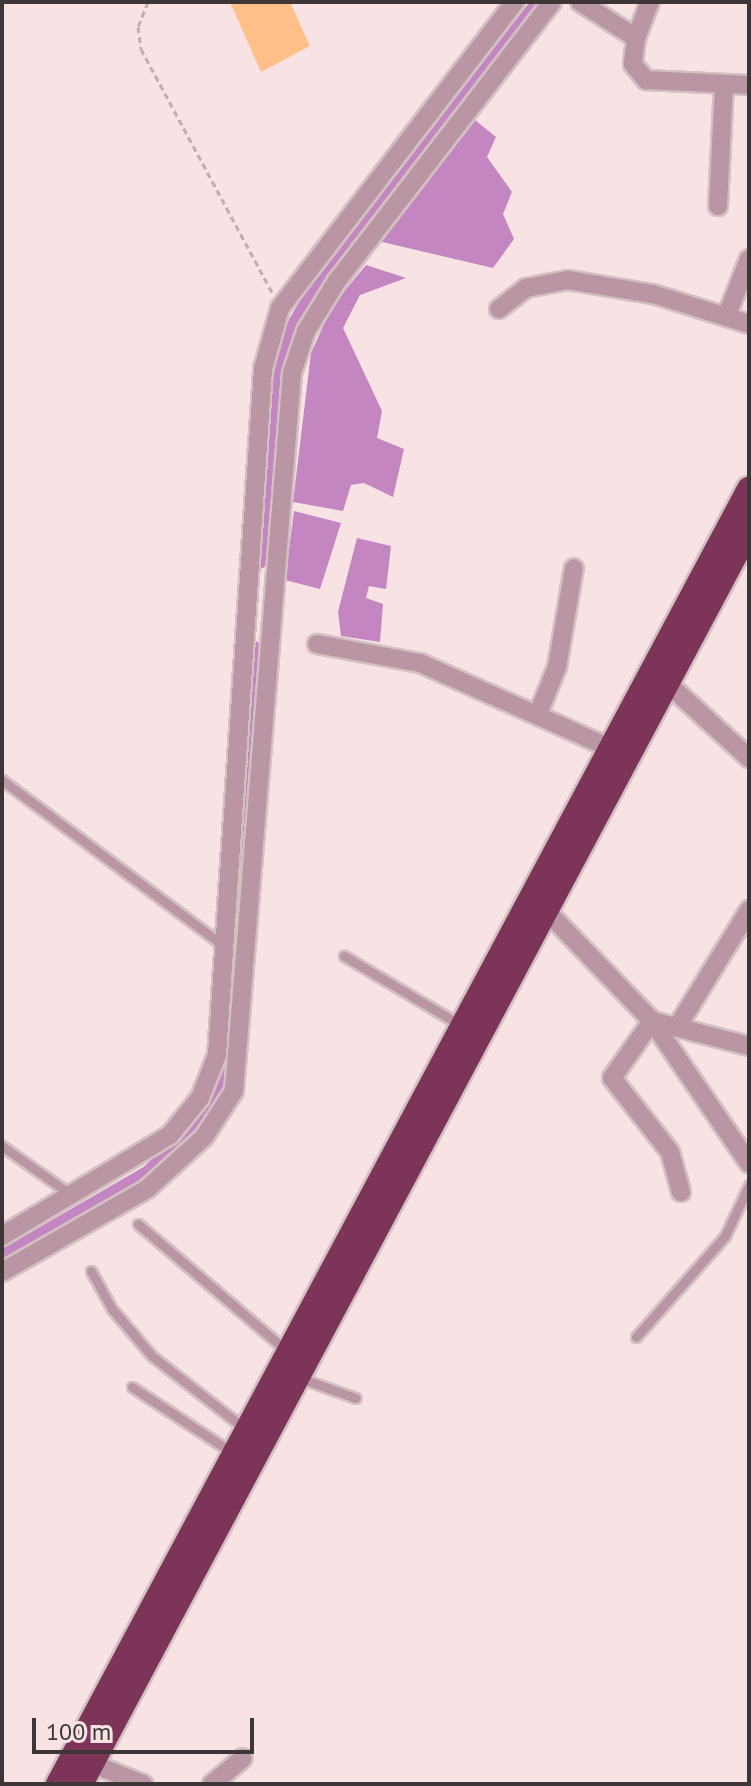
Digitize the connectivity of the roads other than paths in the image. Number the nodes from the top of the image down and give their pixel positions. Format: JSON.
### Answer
{"nodes":[{"id":1,"x":515,"y":2,"type":"edge"},
{"id":2,"x":552,"y":2,"type":"edge"},
{"id":3,"x":580,"y":2,"type":"edge"},
{"id":4,"x":650,"y":2,"type":"edge"},
{"id":5,"x":636,"y":38,"type":"junction"},
{"id":6,"x":724,"y":84,"type":"junction"},
{"id":7,"x":749,"y":85,"type":"edge"},
{"id":8,"x":718,"y":206,"type":"dead end"},
{"id":9,"x":749,"y":259,"type":"edge"},
{"id":10,"x":499,"y":309,"type":"dead end"},
{"id":11,"x":727,"y":315,"type":"junction"},
{"id":12,"x":749,"y":324,"type":"edge"},
{"id":13,"x":749,"y":489,"type":"edge"},
{"id":14,"x":749,"y":530,"type":"edge"},
{"id":15,"x":574,"y":568,"type":"dead end"},
{"id":16,"x":317,"y":644,"type":"dead end"},
{"id":17,"x":666,"y":682,"type":"junction"},
{"id":18,"x":538,"y":714,"type":"junction"},
{"id":19,"x":608,"y":747,"type":"junction"},
{"id":20,"x":749,"y":758,"type":"edge"},
{"id":21,"x":2,"y":780,"type":"edge"},
{"id":22,"x":538,"y":901,"type":"junction"},
{"id":23,"x":749,"y":910,"type":"edge"},
{"id":24,"x":221,"y":944,"type":"junction"},
{"id":25,"x":344,"y":956,"type":"dead end"},
{"id":26,"x":652,"y":1021,"type":"junction"},
{"id":27,"x":679,"y":1024,"type":"junction"},
{"id":28,"x":460,"y":1025,"type":"junction"},
{"id":29,"x":749,"y":1046,"type":"edge"},
{"id":30,"x":2,"y":1146,"type":"edge"},
{"id":31,"x":749,"y":1163,"type":"edge"},
{"id":32,"x":749,"y":1185,"type":"edge"},
{"id":33,"x":681,"y":1192,"type":"dead end"},
{"id":34,"x":73,"y":1196,"type":"junction"},
{"id":35,"x":138,"y":1224,"type":"dead end"},
{"id":36,"x":2,"y":1236,"type":"edge"},
{"id":37,"x":91,"y":1271,"type":"dead end"},
{"id":38,"x":2,"y":1272,"type":"edge"},
{"id":39,"x":636,"y":1337,"type":"dead end"},
{"id":40,"x":288,"y":1352,"type":"junction"},
{"id":41,"x":297,"y":1377,"type":"junction"},
{"id":42,"x":132,"y":1387,"type":"dead end"},
{"id":43,"x":356,"y":1398,"type":"dead end"},
{"id":44,"x":245,"y":1429,"type":"junction"},
{"id":45,"x":233,"y":1453,"type":"junction"},
{"id":46,"x":243,"y":1758,"type":"dead end"},
{"id":47,"x":87,"y":1774,"type":"edge"},
{"id":48,"x":58,"y":1784,"type":"edge"},
{"id":49,"x":143,"y":1784,"type":"edge"},
{"id":50,"x":212,"y":1784,"type":"edge"}],
"edges":[{"from":1,"to":24,"type":"street"},
{"from":2,"to":38,"type":"street"},
{"from":3,"to":5,"type":"street"},
{"from":4,"to":5,"type":"street"},
{"from":5,"to":6,"type":"street"},
{"from":6,"to":7,"type":"street"},
{"from":6,"to":8,"type":"street"},
{"from":9,"to":11,"type":"street"},
{"from":10,"to":11,"type":"street"},
{"from":11,"to":12,"type":"street"},
{"from":13,"to":19,"type":"highway"},
{"from":14,"to":17,"type":"highway"},
{"from":15,"to":18,"type":"street"},
{"from":16,"to":18,"type":"street"},
{"from":17,"to":20,"type":"street"},
{"from":17,"to":22,"type":"highway"},
{"from":18,"to":19,"type":"street"},
{"from":19,"to":22,"type":"highway"},
{"from":21,"to":24,"type":"lane"},
{"from":22,"to":26,"type":"street"},
{"from":22,"to":28,"type":"highway"},
{"from":22,"to":41,"type":"highway"},
{"from":23,"to":27,"type":"street"},
{"from":24,"to":34,"type":"street"},
{"from":25,"to":28,"type":"lane"},
{"from":26,"to":27,"type":"street"},
{"from":26,"to":31,"type":"street"},
{"from":26,"to":33,"type":"street"},
{"from":27,"to":29,"type":"street"},
{"from":28,"to":40,"type":"highway"},
{"from":30,"to":34,"type":"lane"},
{"from":32,"to":39,"type":"lane"},
{"from":34,"to":36,"type":"street"},
{"from":35,"to":40,"type":"lane"},
{"from":37,"to":44,"type":"lane"},
{"from":40,"to":44,"type":"highway"},
{"from":41,"to":43,"type":"lane"},
{"from":41,"to":47,"type":"highway"},
{"from":42,"to":45,"type":"lane"},
{"from":44,"to":45,"type":"highway"},
{"from":45,"to":48,"type":"highway"},
{"from":46,"to":50,"type":"street"},
{"from":47,"to":49,"type":"street"}]}
